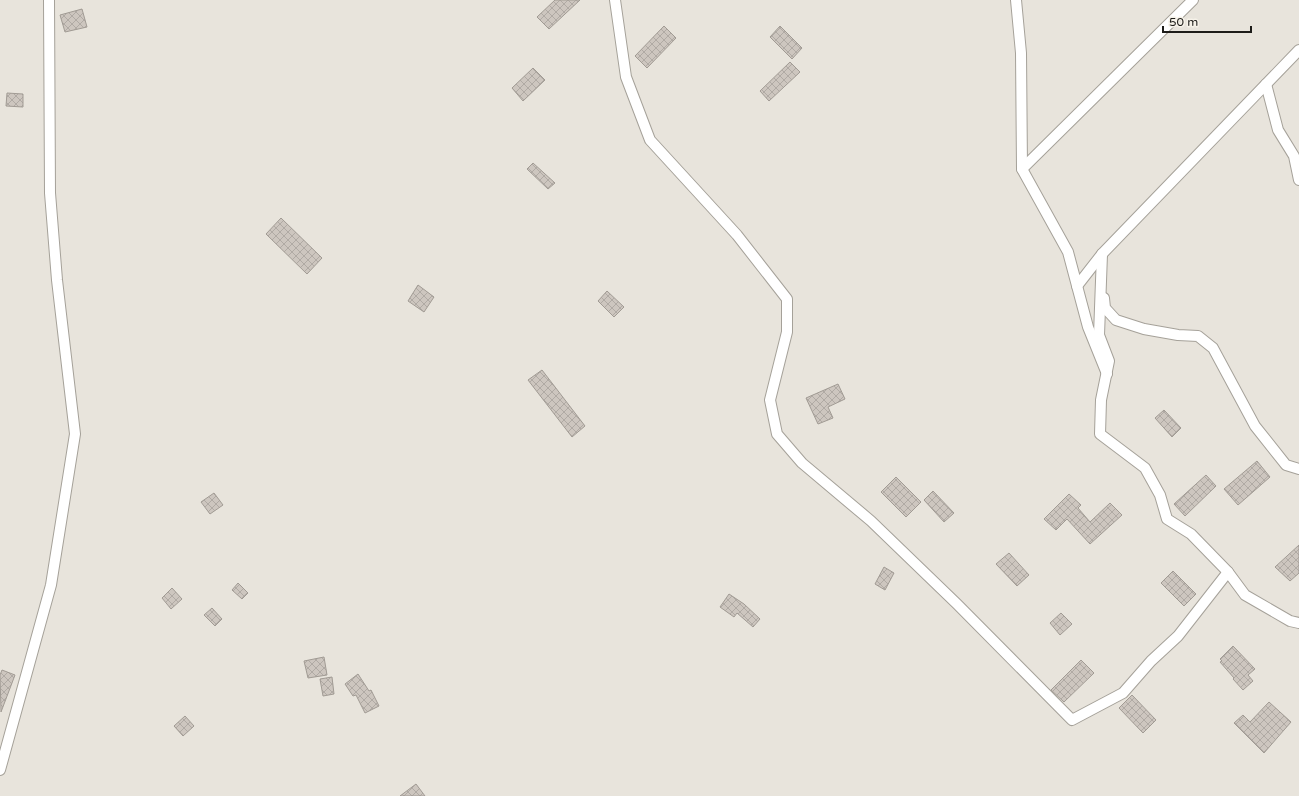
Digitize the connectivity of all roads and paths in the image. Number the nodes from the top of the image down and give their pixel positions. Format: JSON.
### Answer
{"nodes":[{"id":1,"x":49,"y":0,"type":"edge"},
{"id":2,"x":615,"y":0,"type":"edge"},
{"id":3,"x":1016,"y":0,"type":"edge"},
{"id":4,"x":1193,"y":0,"type":"edge"},
{"id":5,"x":1298,"y":52,"type":"edge"},
{"id":6,"x":1266,"y":84,"type":"junction"},
{"id":7,"x":1022,"y":169,"type":"junction"},
{"id":8,"x":1299,"y":180,"type":"edge"},
{"id":9,"x":1102,"y":254,"type":"junction"},
{"id":10,"x":1077,"y":286,"type":"junction"},
{"id":11,"x":1107,"y":374,"type":"junction"},
{"id":12,"x":1299,"y":469,"type":"edge"},
{"id":13,"x":1228,"y":572,"type":"junction"},
{"id":14,"x":1299,"y":623,"type":"edge"},
{"id":15,"x":0,"y":770,"type":"edge"}],
"edges":[{"from":1,"to":15,"type":"street"},
{"from":2,"to":13,"type":"street"},
{"from":3,"to":7,"type":"street"},
{"from":4,"to":7,"type":"street"},
{"from":5,"to":6,"type":"street"},
{"from":6,"to":8,"type":"street"},
{"from":6,"to":9,"type":"street"},
{"from":7,"to":10,"type":"street"},
{"from":9,"to":10,"type":"street"},
{"from":9,"to":11,"type":"street"},
{"from":9,"to":12,"type":"street"},
{"from":10,"to":11,"type":"street"},
{"from":11,"to":13,"type":"street"},
{"from":13,"to":14,"type":"street"}]}
